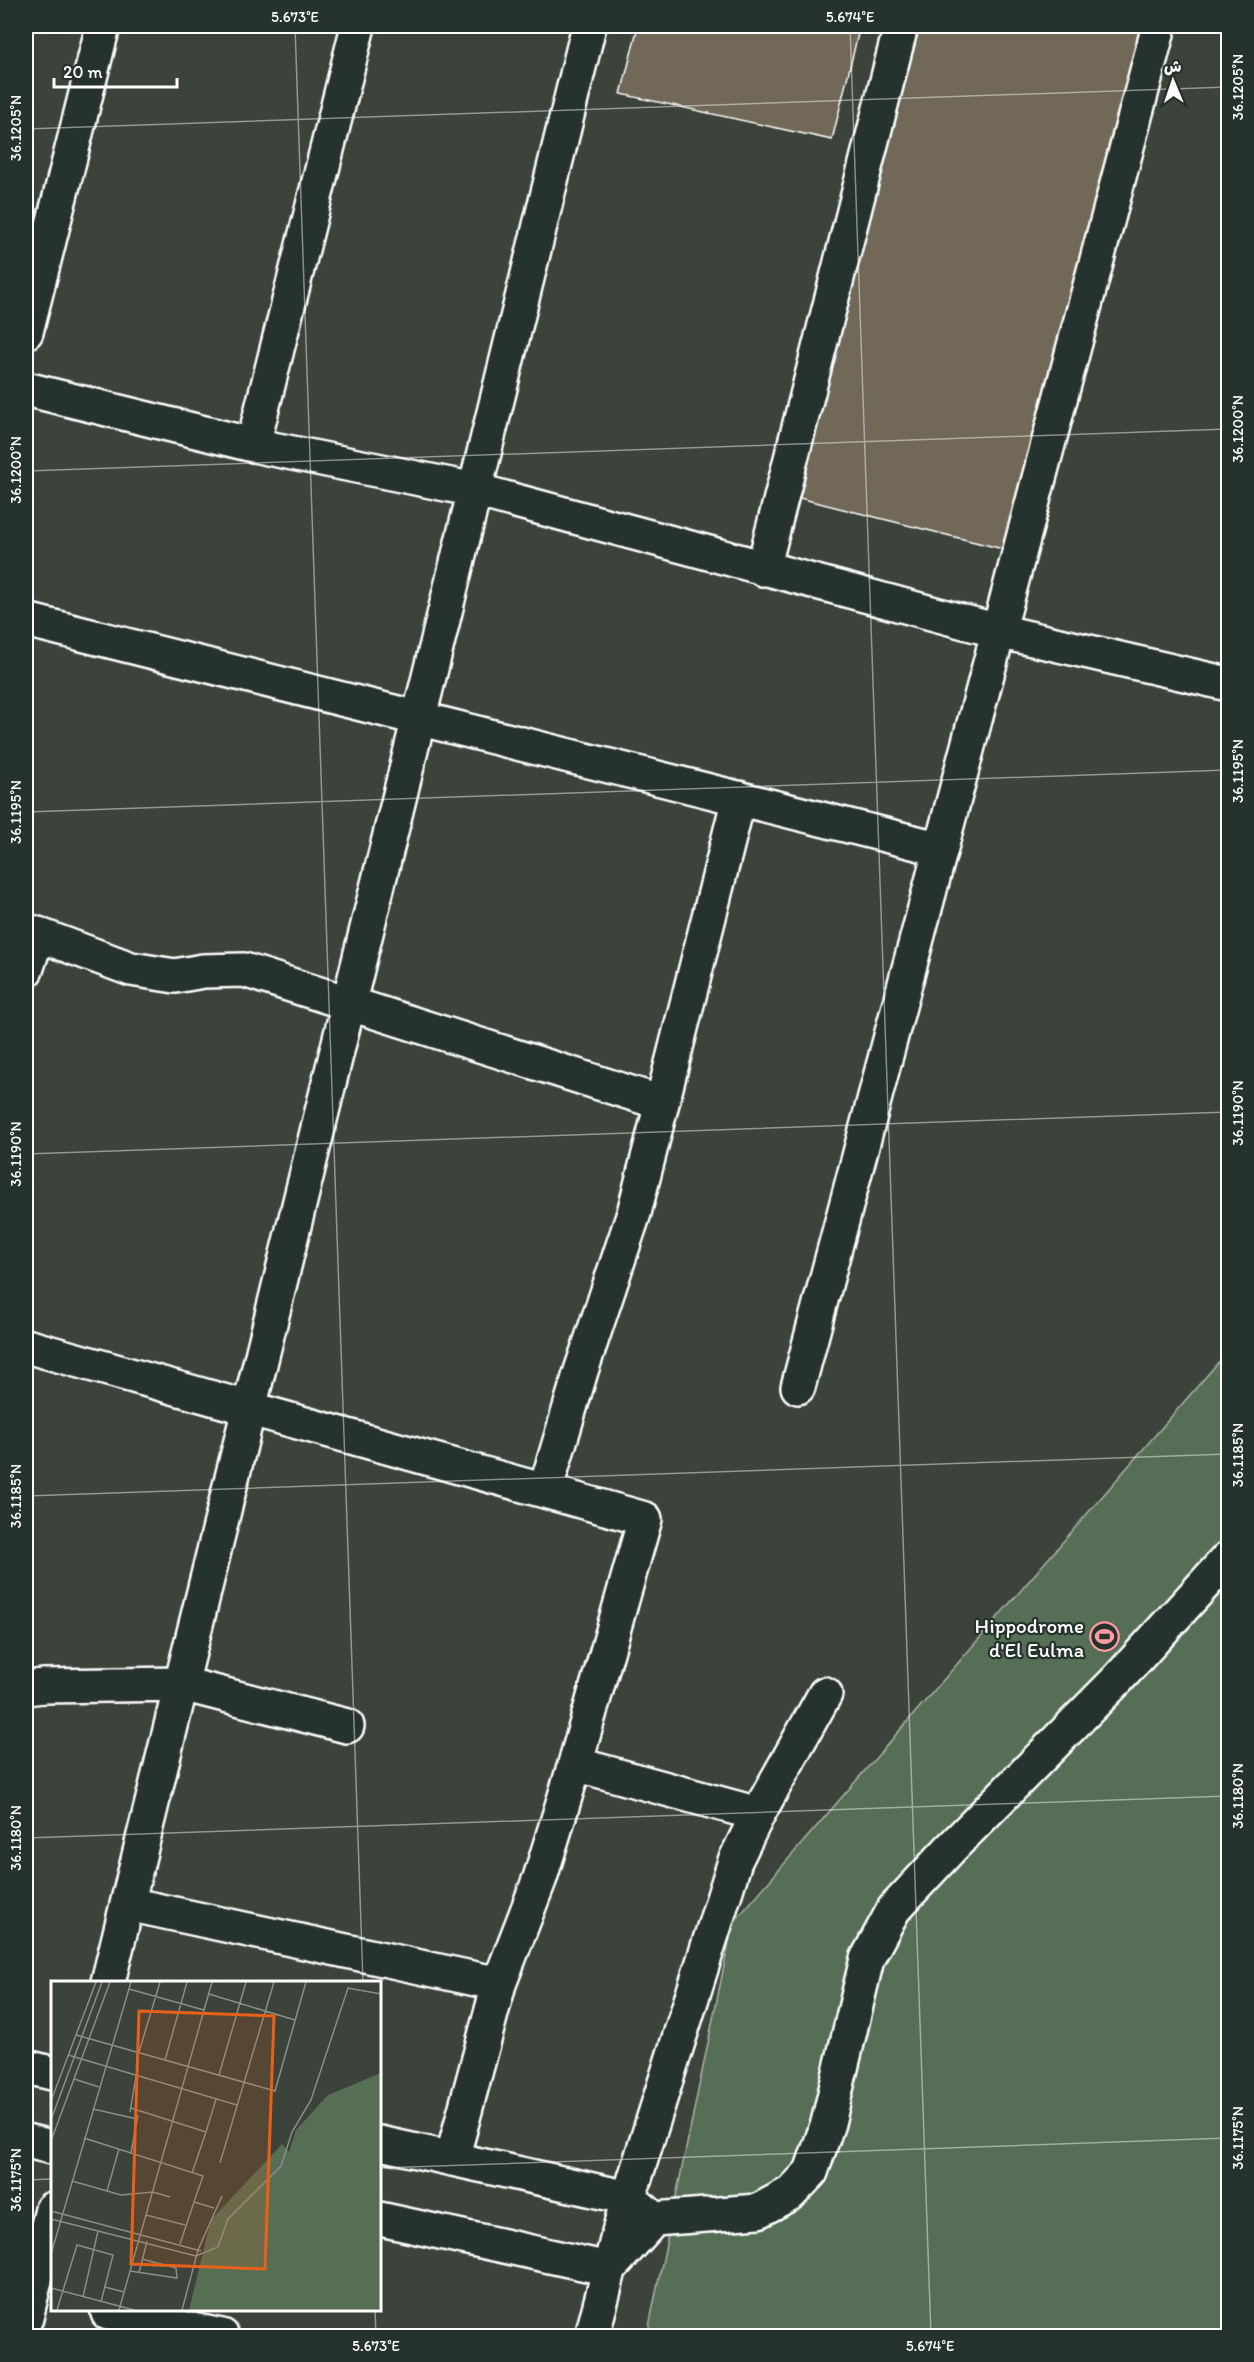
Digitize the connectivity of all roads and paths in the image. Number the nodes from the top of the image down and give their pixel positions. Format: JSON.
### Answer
{"nodes":[{"id":1,"x":103,"y":26,"type":"edge"},
{"id":2,"x":358,"y":26,"type":"edge"},
{"id":3,"x":590,"y":26,"type":"edge"},
{"id":4,"x":901,"y":26,"type":"edge"},
{"id":5,"x":1159,"y":26,"type":"edge"},
{"id":6,"x":26,"y":332,"type":"edge"},
{"id":7,"x":26,"y":389,"type":"edge"},
{"id":8,"x":253,"y":445,"type":"junction"},
{"id":9,"x":475,"y":490,"type":"junction"},
{"id":10,"x":764,"y":569,"type":"junction"},
{"id":11,"x":26,"y":620,"type":"edge"},
{"id":12,"x":998,"y":631,"type":"junction"},
{"id":13,"x":1228,"y":684,"type":"edge"},
{"id":14,"x":419,"y":718,"type":"junction"},
{"id":15,"x":739,"y":798,"type":"junction"},
{"id":16,"x":941,"y":849,"type":"junction"},
{"id":17,"x":32,"y":932,"type":"edge"},
{"id":18,"x":26,"y":970,"type":"edge"},
{"id":19,"x":349,"y":1005,"type":"junction"},
{"id":20,"x":662,"y":1103,"type":"junction"},
{"id":21,"x":26,"y":1346,"type":"edge"},
{"id":22,"x":798,"y":1387,"type":"dead end"},
{"id":23,"x":250,"y":1408,"type":"junction"},
{"id":24,"x":545,"y":1491,"type":"junction"},
{"id":25,"x":1228,"y":1558,"type":"edge"},
{"id":26,"x":182,"y":1684,"type":"junction"},
{"id":27,"x":26,"y":1688,"type":"edge"},
{"id":28,"x":825,"y":1694,"type":"dead end"},
{"id":29,"x":347,"y":1726,"type":"dead end"},
{"id":30,"x":576,"y":1764,"type":"junction"},
{"id":31,"x":758,"y":1814,"type":"junction"},
{"id":32,"x":128,"y":1904,"type":"junction"},
{"id":33,"x":109,"y":1981,"type":"edge"},
{"id":34,"x":499,"y":1984,"type":"junction"},
{"id":35,"x":26,"y":2067,"type":"edge"},
{"id":36,"x":51,"y":2073,"type":"edge"},
{"id":37,"x":26,"y":2141,"type":"edge"},
{"id":38,"x":381,"y":2143,"type":"edge"},
{"id":39,"x":51,"y":2147,"type":"edge"},
{"id":40,"x":452,"y":2159,"type":"junction"},
{"id":41,"x":642,"y":2208,"type":"junction"},
{"id":42,"x":51,"y":2213,"type":"edge"},
{"id":43,"x":381,"y":2219,"type":"edge"},
{"id":44,"x":609,"y":2269,"type":"junction"},
{"id":45,"x":26,"y":2318,"type":"edge"},
{"id":46,"x":106,"y":2320,"type":"edge"},
{"id":47,"x":222,"y":2337,"type":"edge"},
{"id":48,"x":592,"y":2337,"type":"edge"}],
"edges":[{"from":1,"to":6,"type":"street"},
{"from":2,"to":8,"type":"street"},
{"from":3,"to":9,"type":"street"},
{"from":4,"to":10,"type":"street"},
{"from":5,"to":12,"type":"street"},
{"from":7,"to":8,"type":"street"},
{"from":8,"to":9,"type":"street"},
{"from":9,"to":10,"type":"street"},
{"from":9,"to":14,"type":"street"},
{"from":10,"to":12,"type":"street"},
{"from":11,"to":14,"type":"street"},
{"from":12,"to":13,"type":"street"},
{"from":12,"to":16,"type":"street"},
{"from":14,"to":15,"type":"street"},
{"from":14,"to":19,"type":"street"},
{"from":15,"to":16,"type":"street"},
{"from":15,"to":20,"type":"street"},
{"from":16,"to":22,"type":"street"},
{"from":17,"to":18,"type":"street"},
{"from":17,"to":19,"type":"street"},
{"from":19,"to":20,"type":"street"},
{"from":19,"to":23,"type":"street"},
{"from":20,"to":24,"type":"street"},
{"from":21,"to":23,"type":"street"},
{"from":23,"to":24,"type":"street"},
{"from":23,"to":26,"type":"street"},
{"from":24,"to":30,"type":"street"},
{"from":25,"to":41,"type":"street"},
{"from":26,"to":27,"type":"street"},
{"from":26,"to":29,"type":"street"},
{"from":26,"to":32,"type":"street"},
{"from":28,"to":31,"type":"street"},
{"from":30,"to":31,"type":"street"},
{"from":30,"to":34,"type":"street"},
{"from":31,"to":41,"type":"street"},
{"from":32,"to":33,"type":"street"},
{"from":32,"to":34,"type":"street"},
{"from":34,"to":40,"type":"street"},
{"from":35,"to":36,"type":"street"},
{"from":37,"to":39,"type":"street"},
{"from":38,"to":40,"type":"street"},
{"from":40,"to":41,"type":"street"},
{"from":41,"to":44,"type":"street"},
{"from":42,"to":45,"type":"street"},
{"from":43,"to":44,"type":"street"},
{"from":44,"to":48,"type":"street"},
{"from":46,"to":47,"type":"street"}]}
